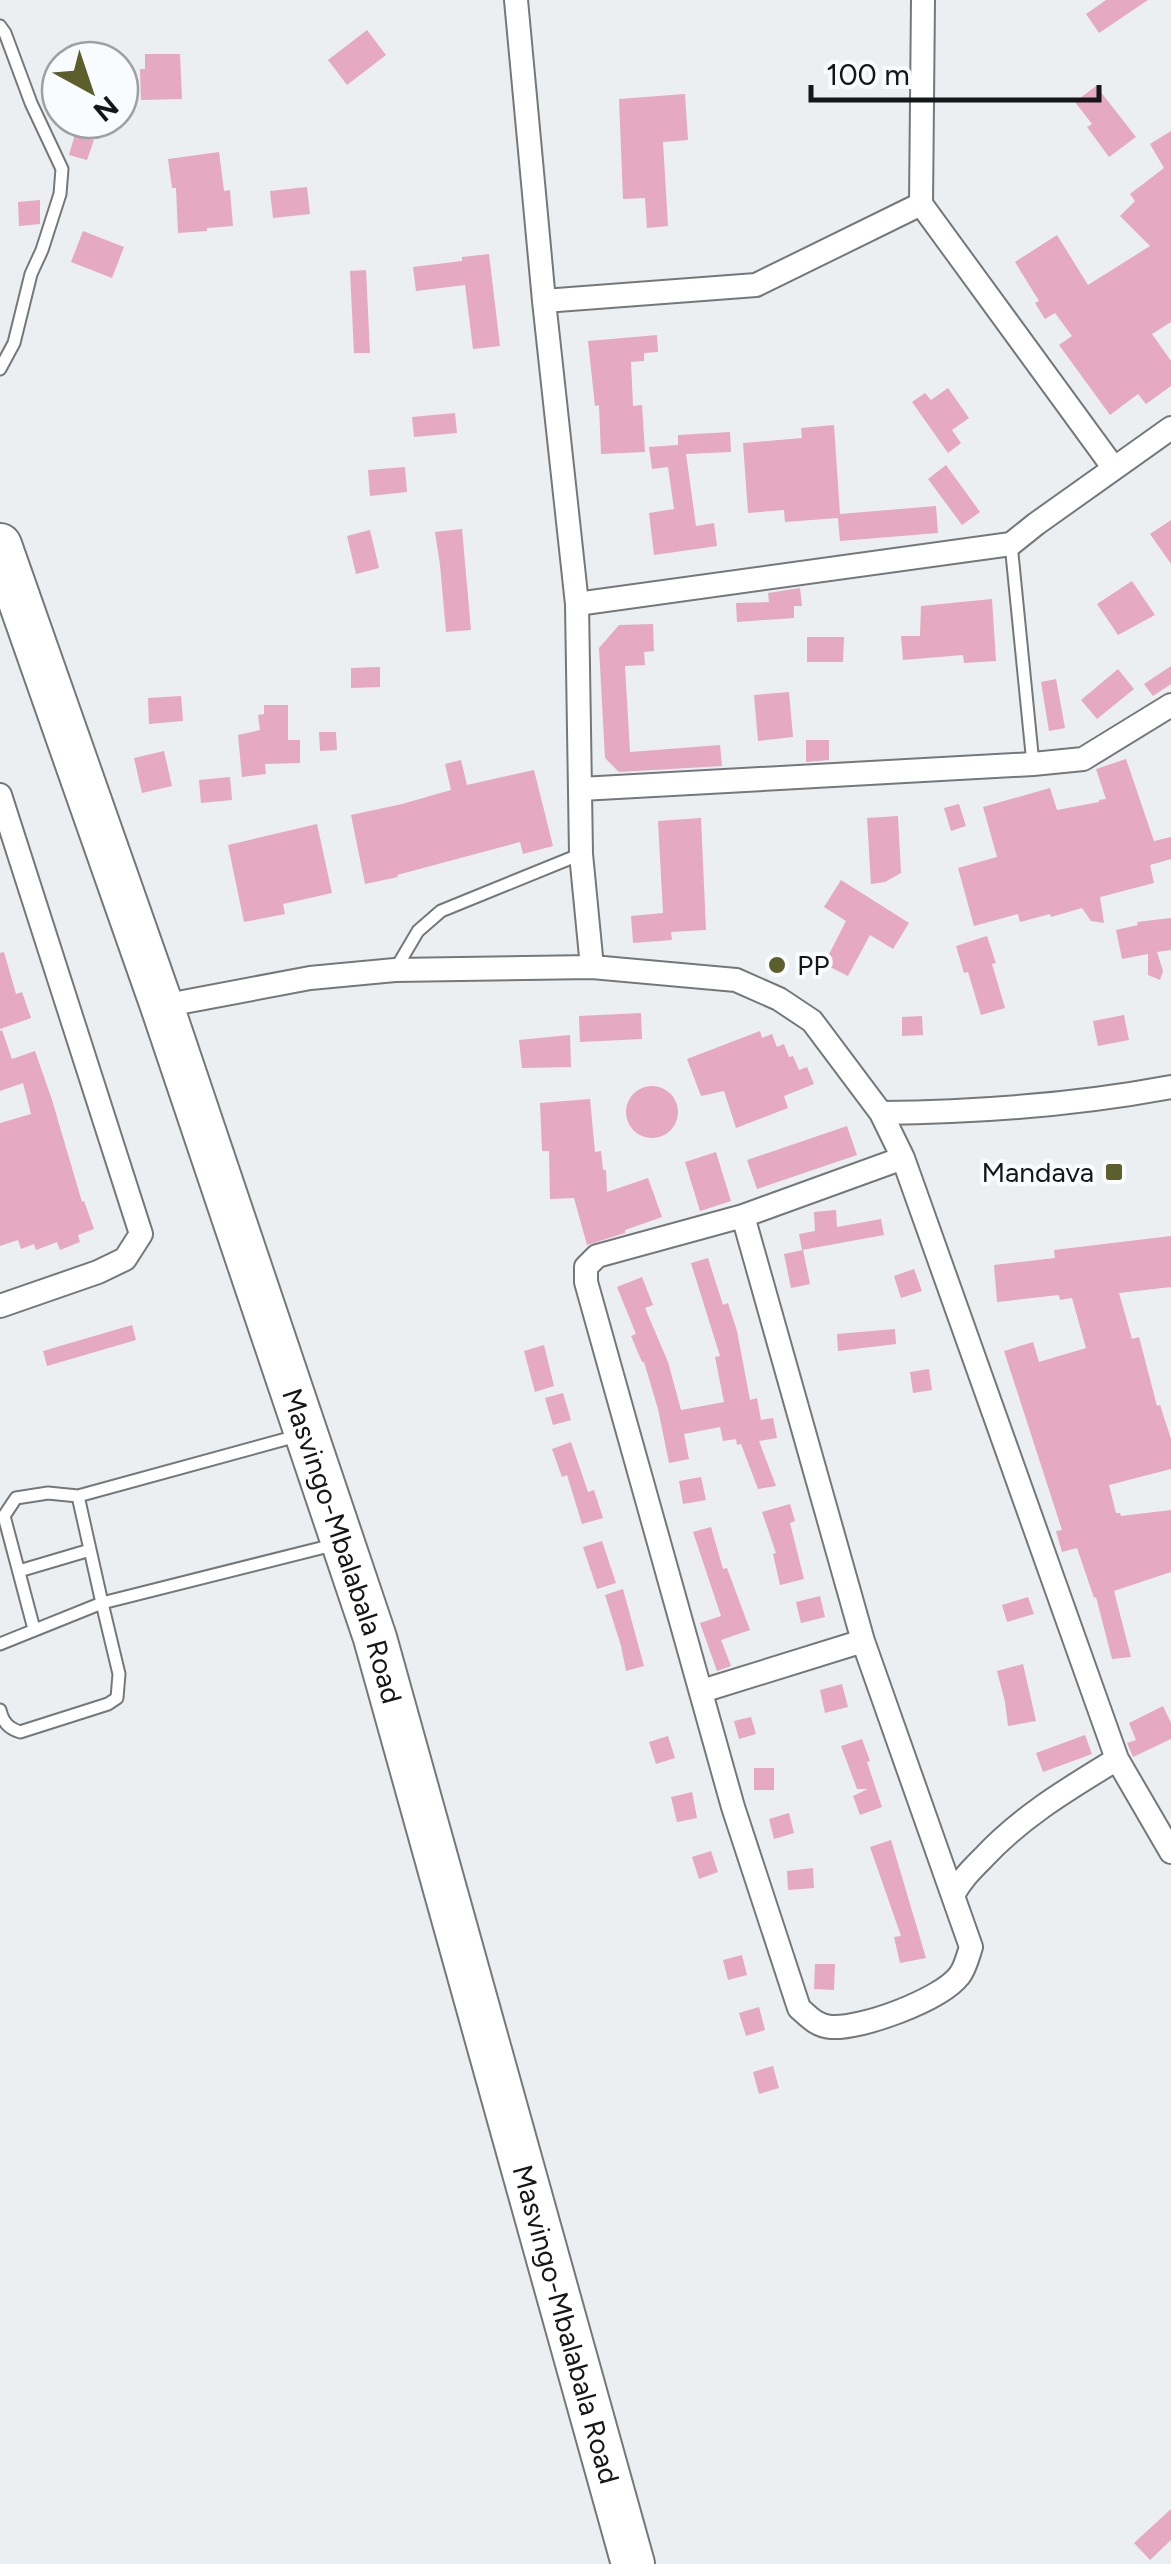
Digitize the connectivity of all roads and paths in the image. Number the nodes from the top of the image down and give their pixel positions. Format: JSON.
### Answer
{"nodes":[{"id":1,"x":516,"y":0,"type":"edge"},
{"id":2,"x":923,"y":0,"type":"edge"},
{"id":3,"x":0,"y":26,"type":"edge"},
{"id":4,"x":920,"y":204,"type":"junction"},
{"id":5,"x":544,"y":301,"type":"junction"},
{"id":6,"x":0,"y":368,"type":"edge"},
{"id":7,"x":1171,"y":428,"type":"edge"},
{"id":8,"x":1114,"y":468,"type":"junction"},
{"id":9,"x":0,"y":544,"type":"edge"},
{"id":10,"x":1012,"y":544,"type":"junction"},
{"id":11,"x":577,"y":604,"type":"junction"},
{"id":12,"x":1171,"y":704,"type":"edge"},
{"id":13,"x":1033,"y":764,"type":"junction"},
{"id":14,"x":582,"y":789,"type":"junction"},
{"id":15,"x":0,"y":795,"type":"edge"},
{"id":16,"x":582,"y":854,"type":"junction"},
{"id":17,"x":592,"y":967,"type":"junction"},
{"id":18,"x":395,"y":970,"type":"junction"},
{"id":19,"x":162,"y":1006,"type":"junction"},
{"id":20,"x":1171,"y":1087,"type":"edge"},
{"id":21,"x":881,"y":1113,"type":"junction"},
{"id":22,"x":904,"y":1158,"type":"junction"},
{"id":23,"x":743,"y":1216,"type":"junction"},
{"id":24,"x":0,"y":1306,"type":"edge"},
{"id":25,"x":306,"y":1434,"type":"junction"},
{"id":26,"x":78,"y":1496,"type":"junction"},
{"id":27,"x":343,"y":1543,"type":"junction"},
{"id":28,"x":90,"y":1550,"type":"junction"},
{"id":29,"x":18,"y":1571,"type":"junction"},
{"id":30,"x":102,"y":1602,"type":"junction"},
{"id":31,"x":34,"y":1629,"type":"junction"},
{"id":32,"x":864,"y":1641,"type":"junction"},
{"id":33,"x":0,"y":1644,"type":"edge"},
{"id":34,"x":702,"y":1691,"type":"junction"},
{"id":35,"x":0,"y":1710,"type":"edge"},
{"id":36,"x":1117,"y":1759,"type":"junction"},
{"id":37,"x":1171,"y":1852,"type":"edge"},
{"id":38,"x":953,"y":1895,"type":"junction"},
{"id":39,"x":632,"y":2564,"type":"edge"}],
"edges":[{"from":1,"to":5,"type":"street"},
{"from":2,"to":4,"type":"street"},
{"from":3,"to":6,"type":"lane"},
{"from":4,"to":5,"type":"street"},
{"from":4,"to":8,"type":"street"},
{"from":5,"to":11,"type":"street"},
{"from":7,"to":8,"type":"street"},
{"from":8,"to":10,"type":"street"},
{"from":9,"to":19,"type":"highway","name":"Masvingo-Mbalabala Road"},
{"from":10,"to":11,"type":"street"},
{"from":10,"to":13,"type":"lane"},
{"from":11,"to":14,"type":"street"},
{"from":12,"to":13,"type":"street"},
{"from":13,"to":14,"type":"street"},
{"from":14,"to":16,"type":"street"},
{"from":15,"to":24,"type":"street"},
{"from":16,"to":17,"type":"street"},
{"from":16,"to":18,"type":"lane"},
{"from":17,"to":18,"type":"street"},
{"from":17,"to":21,"type":"street"},
{"from":18,"to":19,"type":"street"},
{"from":19,"to":25,"type":"highway","name":"Masvingo-Mbalabala Road"},
{"from":20,"to":21,"type":"street"},
{"from":21,"to":22,"type":"street"},
{"from":22,"to":23,"type":"street"},
{"from":22,"to":36,"type":"street"},
{"from":23,"to":32,"type":"street"},
{"from":23,"to":34,"type":"street"},
{"from":25,"to":26,"type":"lane"},
{"from":25,"to":27,"type":"highway","name":"Masvingo-Mbalabala Road"},
{"from":26,"to":28,"type":"lane"},
{"from":26,"to":29,"type":"lane"},
{"from":27,"to":30,"type":"lane"},
{"from":27,"to":39,"type":"highway","name":"Masvingo-Mbalabala Road"},
{"from":28,"to":29,"type":"lane"},
{"from":28,"to":30,"type":"lane"},
{"from":29,"to":31,"type":"lane"},
{"from":30,"to":31,"type":"lane"},
{"from":30,"to":35,"type":"lane"},
{"from":31,"to":33,"type":"lane"},
{"from":32,"to":34,"type":"street"},
{"from":32,"to":38,"type":"street"},
{"from":34,"to":38,"type":"street"},
{"from":36,"to":37,"type":"street"},
{"from":36,"to":38,"type":"street"}]}
